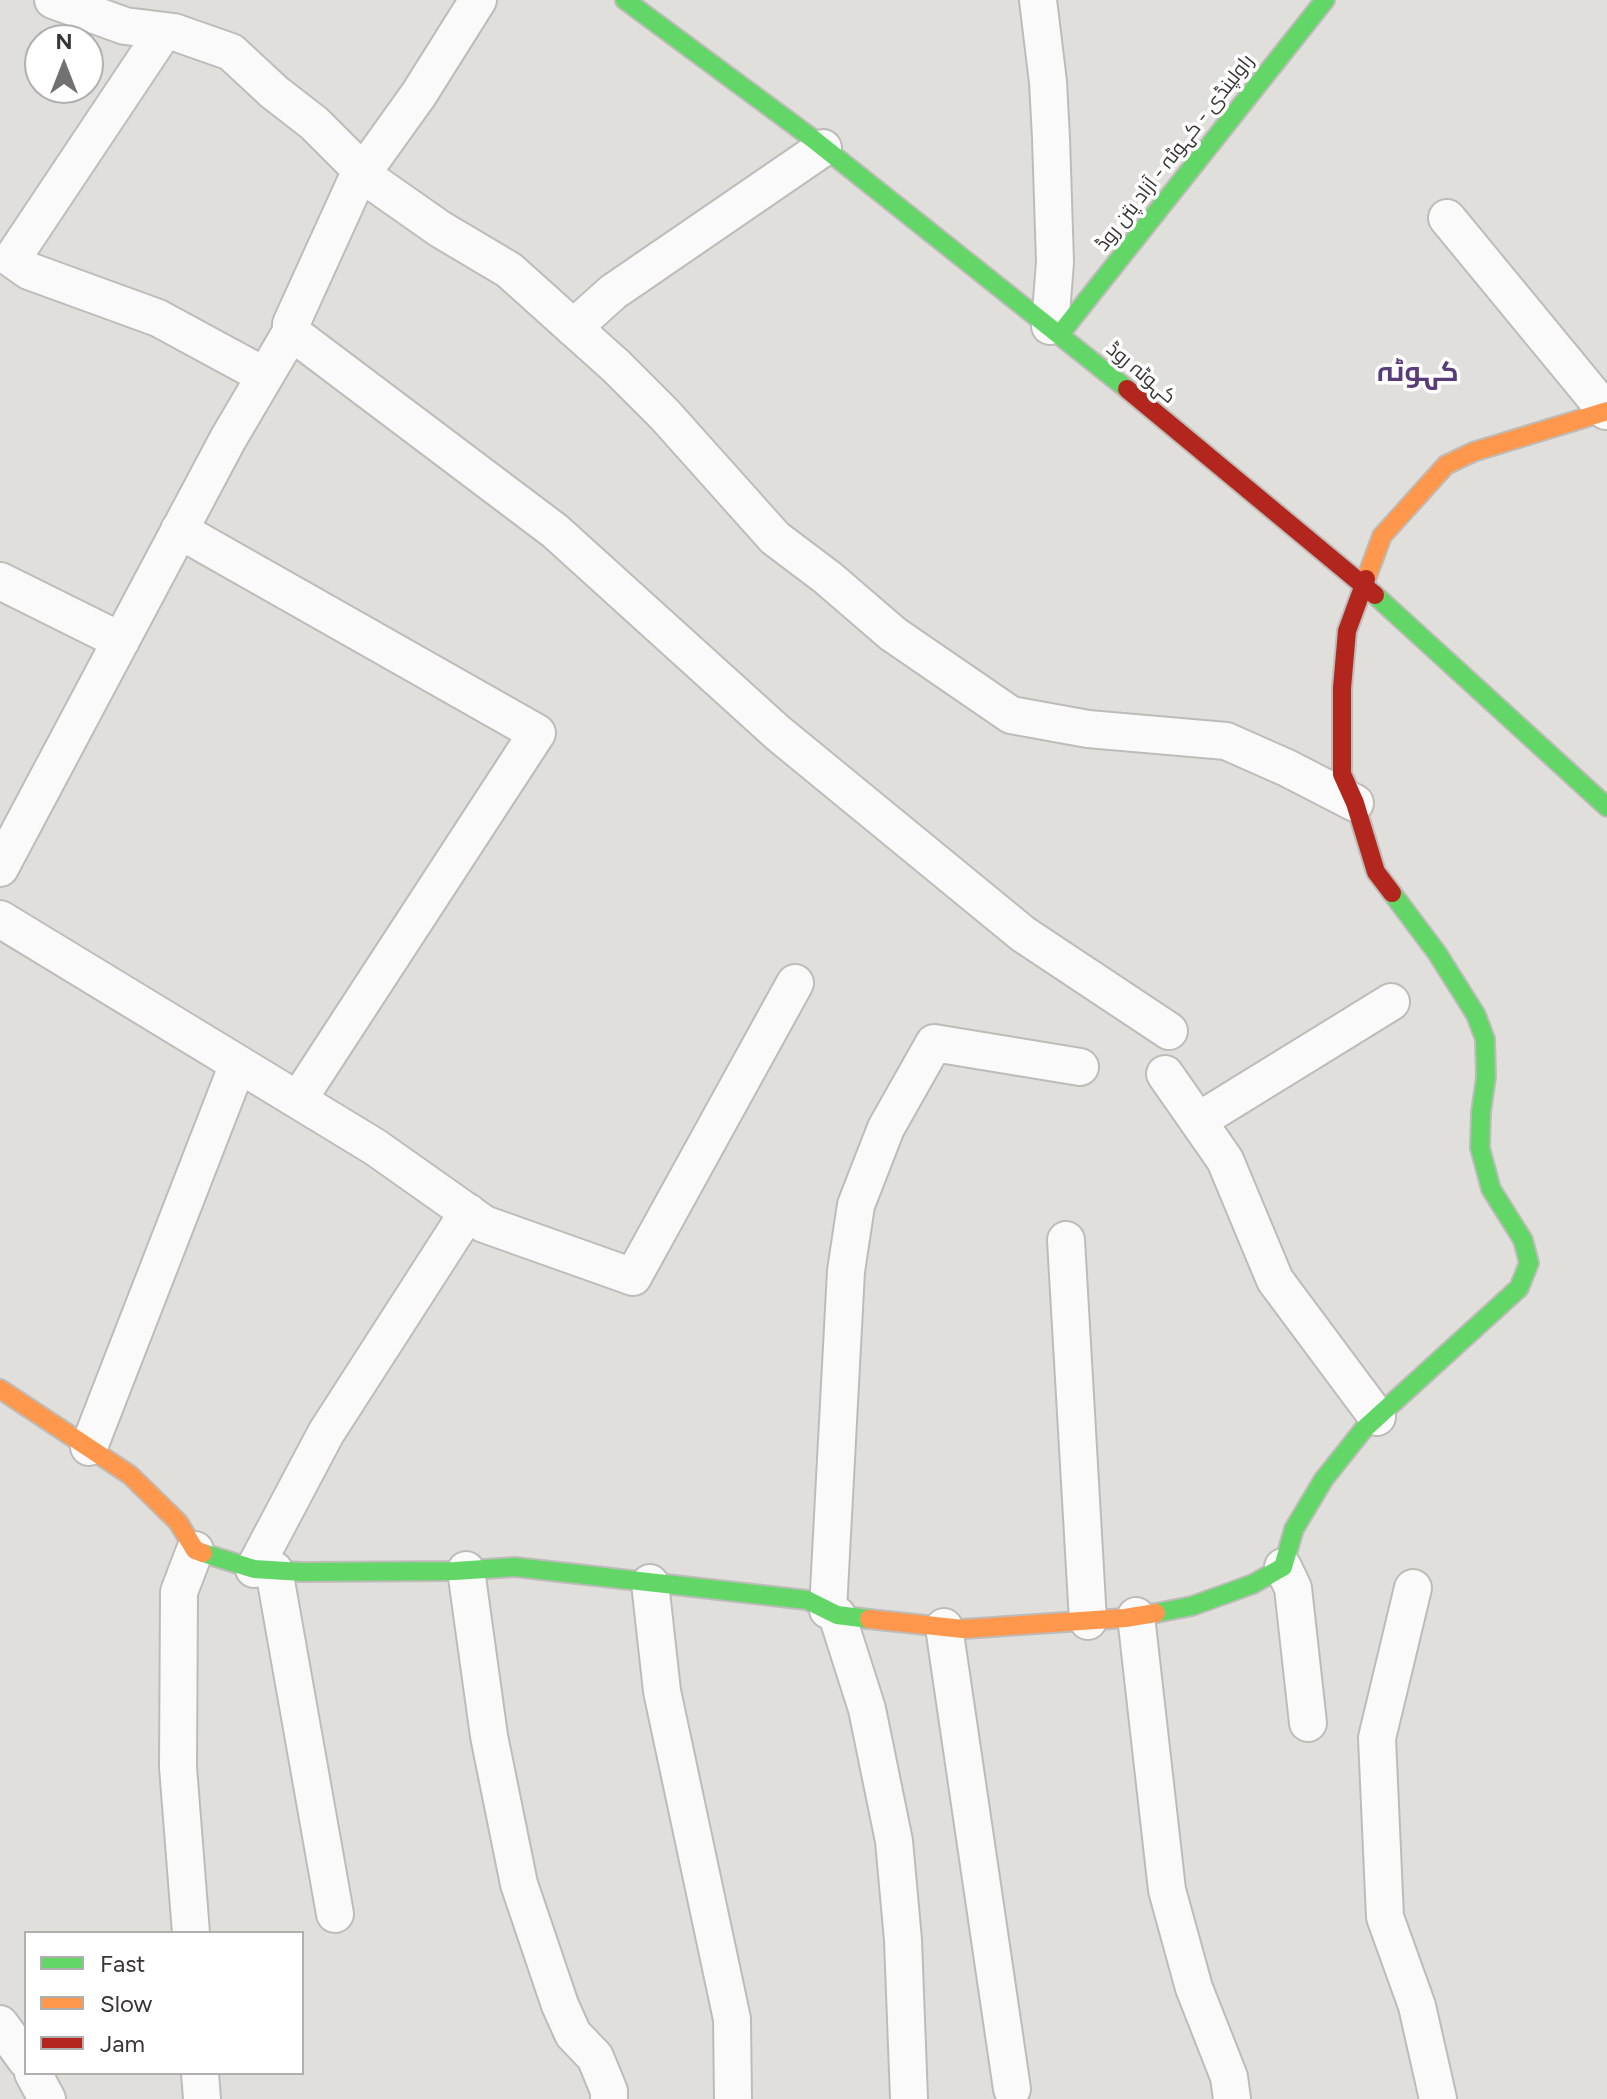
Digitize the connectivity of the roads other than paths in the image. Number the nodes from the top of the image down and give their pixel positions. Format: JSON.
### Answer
{"nodes":[{"id":1,"x":53,"y":0,"type":"edge"},
{"id":2,"x":478,"y":0,"type":"edge"},
{"id":3,"x":625,"y":0,"type":"edge"},
{"id":4,"x":1038,"y":0,"type":"edge"},
{"id":5,"x":1325,"y":0,"type":"edge"},
{"id":6,"x":164,"y":31,"type":"junction"},
{"id":7,"x":823,"y":148,"type":"junction"},
{"id":8,"x":361,"y":170,"type":"junction"},
{"id":9,"x":1447,"y":218,"type":"dead end"},
{"id":10,"x":573,"y":328,"type":"junction"},
{"id":11,"x":1055,"y":330,"type":"junction"},
{"id":12,"x":291,"y":332,"type":"junction"},
{"id":13,"x":265,"y":376,"type":"junction"},
{"id":14,"x":1607,"y":411,"type":"edge"},
{"id":15,"x":179,"y":530,"type":"junction"},
{"id":16,"x":0,"y":581,"type":"edge"},
{"id":17,"x":1364,"y":585,"type":"junction"},
{"id":18,"x":121,"y":641,"type":"junction"},
{"id":19,"x":1355,"y":803,"type":"junction"},
{"id":20,"x":1607,"y":807,"type":"edge"},
{"id":21,"x":0,"y":868,"type":"edge"},
{"id":22,"x":0,"y":919,"type":"edge"},
{"id":23,"x":795,"y":983,"type":"dead end"},
{"id":24,"x":1391,"y":1002,"type":"dead end"},
{"id":25,"x":1169,"y":1031,"type":"dead end"},
{"id":26,"x":238,"y":1064,"type":"junction"},
{"id":27,"x":1080,"y":1067,"type":"dead end"},
{"id":28,"x":1165,"y":1074,"type":"dead end"},
{"id":29,"x":298,"y":1100,"type":"junction"},
{"id":30,"x":1198,"y":1121,"type":"junction"},
{"id":31,"x":468,"y":1212,"type":"junction"},
{"id":32,"x":1066,"y":1240,"type":"dead end"},
{"id":33,"x":0,"y":1389,"type":"edge"},
{"id":34,"x":1377,"y":1417,"type":"junction"},
{"id":35,"x":89,"y":1447,"type":"junction"},
{"id":36,"x":195,"y":1550,"type":"junction"},
{"id":37,"x":1283,"y":1567,"type":"junction"},
{"id":38,"x":264,"y":1570,"type":"junction"},
{"id":39,"x":466,"y":1570,"type":"junction"},
{"id":40,"x":650,"y":1583,"type":"junction"},
{"id":41,"x":1413,"y":1588,"type":"dead end"},
{"id":42,"x":833,"y":1613,"type":"junction"},
{"id":43,"x":1136,"y":1616,"type":"junction"},
{"id":44,"x":1088,"y":1621,"type":"junction"},
{"id":45,"x":944,"y":1627,"type":"junction"},
{"id":46,"x":1308,"y":1723,"type":"dead end"},
{"id":47,"x":335,"y":1914,"type":"dead end"},
{"id":48,"x":191,"y":1931,"type":"edge"},
{"id":49,"x":0,"y":2024,"type":"edge"},
{"id":50,"x":24,"y":2057,"type":"edge"},
{"id":51,"x":34,"y":2075,"type":"edge"},
{"id":52,"x":200,"y":2075,"type":"edge"},
{"id":53,"x":1012,"y":2089,"type":"dead end"},
{"id":54,"x":47,"y":2099,"type":"edge"},
{"id":55,"x":202,"y":2099,"type":"edge"},
{"id":56,"x":609,"y":2099,"type":"edge"},
{"id":57,"x":733,"y":2099,"type":"edge"},
{"id":58,"x":909,"y":2099,"type":"edge"},
{"id":59,"x":1232,"y":2099,"type":"edge"},
{"id":60,"x":1438,"y":2099,"type":"edge"}],
"edges":[{"from":1,"to":6,"type":"street"},
{"from":2,"to":8,"type":"street"},
{"from":3,"to":7,"type":"street","name":"کہوٹہ روڈ"},
{"from":4,"to":11,"type":"street"},
{"from":5,"to":11,"type":"street","name":"راولپنڈی - کہوٹہ - آزاد پتن روڈ"},
{"from":6,"to":8,"type":"street"},
{"from":6,"to":13,"type":"street"},
{"from":7,"to":10,"type":"street"},
{"from":7,"to":11,"type":"street","name":"کہوٹہ روڈ"},
{"from":8,"to":10,"type":"street"},
{"from":8,"to":12,"type":"street"},
{"from":9,"to":14,"type":"street"},
{"from":10,"to":19,"type":"street"},
{"from":11,"to":17,"type":"street","name":"کہوٹہ روڈ"},
{"from":12,"to":13,"type":"street"},
{"from":12,"to":25,"type":"street"},
{"from":13,"to":15,"type":"street"},
{"from":14,"to":17,"type":"street"},
{"from":15,"to":18,"type":"street"},
{"from":15,"to":29,"type":"street"},
{"from":16,"to":18,"type":"street"},
{"from":17,"to":19,"type":"street"},
{"from":17,"to":20,"type":"street","name":"کہوٹہ روڈ"},
{"from":18,"to":21,"type":"street"},
{"from":19,"to":34,"type":"street"},
{"from":22,"to":26,"type":"street"},
{"from":23,"to":31,"type":"street"},
{"from":24,"to":30,"type":"street"},
{"from":26,"to":29,"type":"street"},
{"from":26,"to":35,"type":"street"},
{"from":27,"to":42,"type":"street"},
{"from":28,"to":30,"type":"street"},
{"from":29,"to":31,"type":"street"},
{"from":30,"to":34,"type":"street"},
{"from":31,"to":38,"type":"street"},
{"from":32,"to":44,"type":"street"},
{"from":33,"to":35,"type":"street"},
{"from":34,"to":37,"type":"street"},
{"from":35,"to":36,"type":"street"},
{"from":36,"to":38,"type":"street"},
{"from":36,"to":48,"type":"street"},
{"from":37,"to":43,"type":"street"},
{"from":37,"to":46,"type":"street"},
{"from":38,"to":39,"type":"street"},
{"from":38,"to":47,"type":"street"},
{"from":39,"to":40,"type":"street"},
{"from":39,"to":56,"type":"street"},
{"from":40,"to":42,"type":"street"},
{"from":40,"to":57,"type":"street"},
{"from":41,"to":60,"type":"street"},
{"from":42,"to":45,"type":"street"},
{"from":42,"to":58,"type":"street"},
{"from":43,"to":44,"type":"street"},
{"from":43,"to":59,"type":"street"},
{"from":44,"to":45,"type":"street"},
{"from":45,"to":53,"type":"street"},
{"from":49,"to":50,"type":"street"},
{"from":51,"to":54,"type":"street"},
{"from":52,"to":55,"type":"street"}]}
